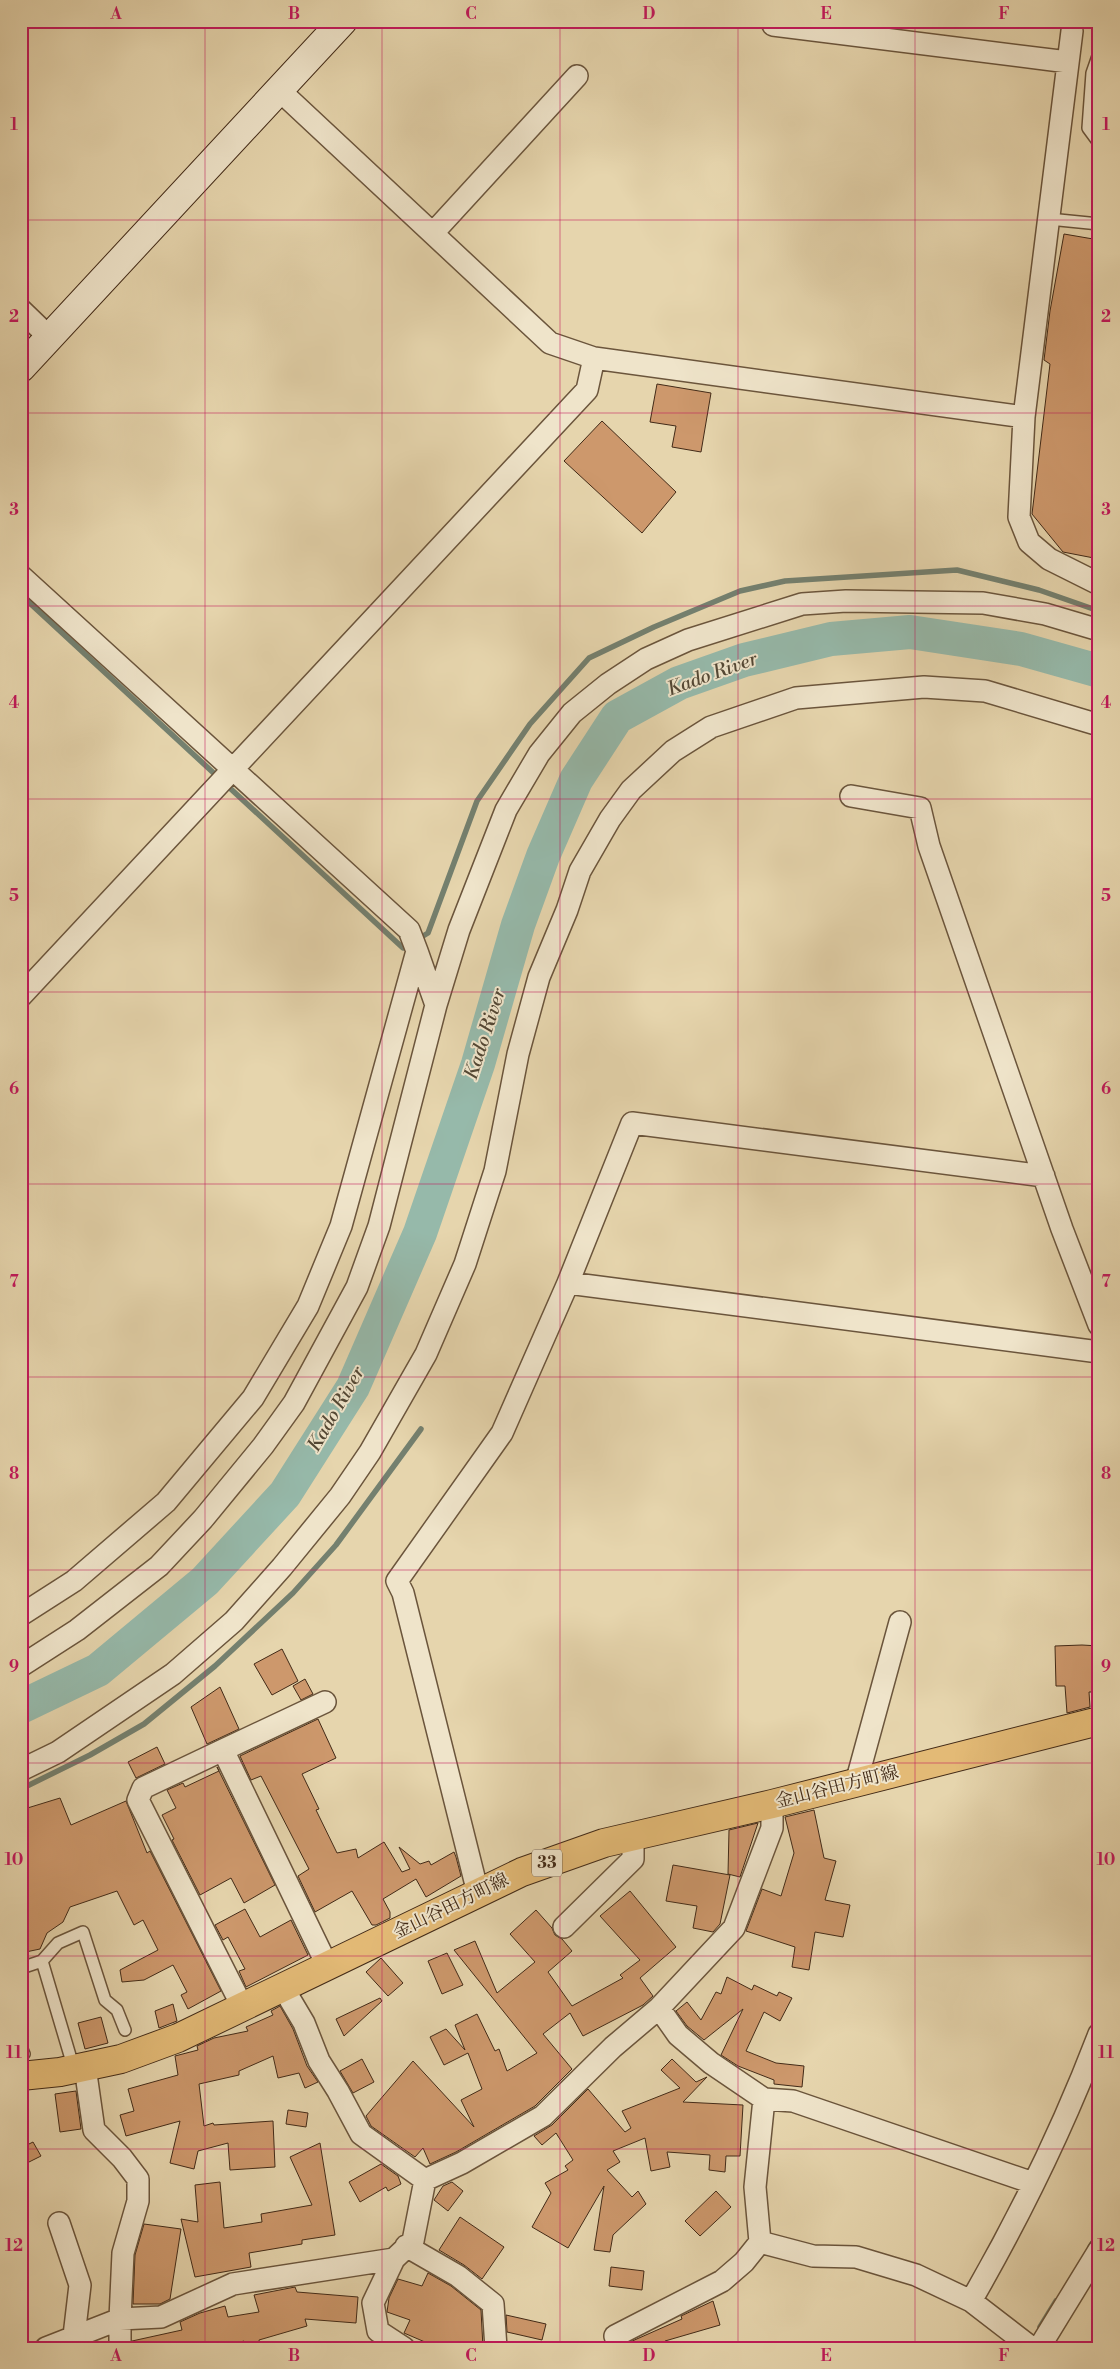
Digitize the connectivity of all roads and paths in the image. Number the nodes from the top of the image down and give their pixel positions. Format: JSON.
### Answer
{"nodes":[{"id":1,"x":342,"y":21,"type":"edge"},
{"id":2,"x":773,"y":25,"type":"dead end"},
{"id":3,"x":1072,"y":31,"type":"dead end"},
{"id":4,"x":1099,"y":53,"type":"edge"},
{"id":5,"x":1068,"y":62,"type":"junction"},
{"id":6,"x":577,"y":76,"type":"dead end"},
{"id":7,"x":278,"y":89,"type":"junction"},
{"id":8,"x":1099,"y":143,"type":"edge"},
{"id":9,"x":1049,"y":219,"type":"junction"},
{"id":10,"x":1099,"y":224,"type":"edge"},
{"id":11,"x":433,"y":233,"type":"junction"},
{"id":12,"x":21,"y":310,"type":"edge"},
{"id":13,"x":49,"y":337,"type":"junction"},
{"id":14,"x":594,"y":358,"type":"junction"},
{"id":15,"x":21,"y":368,"type":"edge"},
{"id":16,"x":1024,"y":417,"type":"junction"},
{"id":17,"x":21,"y":576,"type":"edge"},
{"id":18,"x":1099,"y":584,"type":"edge"},
{"id":19,"x":1099,"y":630,"type":"edge"},
{"id":20,"x":1099,"y":726,"type":"edge"},
{"id":21,"x":234,"y":768,"type":"junction"},
{"id":22,"x":851,"y":796,"type":"dead end"},
{"id":23,"x":417,"y":951,"type":"junction"},
{"id":24,"x":21,"y":996,"type":"edge"},
{"id":25,"x":436,"y":1005,"type":"junction"},
{"id":26,"x":1044,"y":1176,"type":"junction"},
{"id":27,"x":568,"y":1283,"type":"junction"},
{"id":28,"x":1099,"y":1325,"type":"edge"},
{"id":29,"x":1099,"y":1352,"type":"edge"},
{"id":30,"x":21,"y":1614,"type":"edge"},
{"id":31,"x":900,"y":1622,"type":"dead end"},
{"id":32,"x":21,"y":1666,"type":"edge"},
{"id":33,"x":325,"y":1702,"type":"dead end"},
{"id":34,"x":1099,"y":1721,"type":"edge"},
{"id":35,"x":223,"y":1750,"type":"junction"},
{"id":36,"x":21,"y":1770,"type":"edge"},
{"id":37,"x":856,"y":1783,"type":"junction"},
{"id":38,"x":772,"y":1804,"type":"junction"},
{"id":39,"x":633,"y":1836,"type":"junction"},
{"id":40,"x":478,"y":1893,"type":"junction"},
{"id":41,"x":564,"y":1927,"type":"dead end"},
{"id":42,"x":42,"y":1961,"type":"junction"},
{"id":43,"x":328,"y":1965,"type":"junction"},
{"id":44,"x":21,"y":1968,"type":"edge"},
{"id":45,"x":282,"y":1986,"type":"junction"},
{"id":46,"x":242,"y":2006,"type":"junction"},
{"id":47,"x":658,"y":2008,"type":"junction"},
{"id":48,"x":125,"y":2030,"type":"dead end"},
{"id":49,"x":1099,"y":2034,"type":"edge"},
{"id":50,"x":22,"y":2059,"type":"edge"},
{"id":51,"x":80,"y":2068,"type":"junction"},
{"id":52,"x":764,"y":2099,"type":"junction"},
{"id":53,"x":425,"y":2180,"type":"junction"},
{"id":54,"x":1033,"y":2183,"type":"junction"},
{"id":55,"x":59,"y":2223,"type":"dead end"},
{"id":56,"x":760,"y":2242,"type":"junction"},
{"id":57,"x":1099,"y":2250,"type":"edge"},
{"id":58,"x":400,"y":2252,"type":"junction"},
{"id":59,"x":971,"y":2301,"type":"junction"},
{"id":60,"x":120,"y":2319,"type":"junction"},
{"id":61,"x":74,"y":2336,"type":"junction"},
{"id":62,"x":1028,"y":2346,"type":"edge"},
{"id":63,"x":46,"y":2348,"type":"edge"},
{"id":64,"x":120,"y":2348,"type":"edge"},
{"id":65,"x":404,"y":2348,"type":"edge"},
{"id":66,"x":496,"y":2348,"type":"edge"},
{"id":67,"x":619,"y":2348,"type":"edge"}],
"edges":[{"from":1,"to":7,"type":"street"},
{"from":2,"to":5,"type":"street"},
{"from":3,"to":5,"type":"street"},
{"from":4,"to":8,"type":"lane"},
{"from":5,"to":9,"type":"street"},
{"from":6,"to":11,"type":"street"},
{"from":7,"to":11,"type":"street"},
{"from":7,"to":13,"type":"street"},
{"from":9,"to":10,"type":"lane"},
{"from":9,"to":16,"type":"street"},
{"from":11,"to":14,"type":"street"},
{"from":12,"to":13,"type":"street"},
{"from":13,"to":15,"type":"street"},
{"from":14,"to":16,"type":"street"},
{"from":14,"to":21,"type":"street"},
{"from":16,"to":18,"type":"street"},
{"from":17,"to":21,"type":"street"},
{"from":19,"to":25,"type":"street"},
{"from":20,"to":36,"type":"street"},
{"from":21,"to":23,"type":"street"},
{"from":21,"to":24,"type":"street"},
{"from":22,"to":26,"type":"street"},
{"from":23,"to":25,"type":"street"},
{"from":23,"to":30,"type":"street"},
{"from":25,"to":32,"type":"street"},
{"from":26,"to":27,"type":"street"},
{"from":26,"to":28,"type":"street"},
{"from":27,"to":29,"type":"street"},
{"from":27,"to":40,"type":"street"},
{"from":31,"to":37,"type":"street"},
{"from":33,"to":35,"type":"street"},
{"from":34,"to":37,"type":"main road","name":"金山谷田方町線","number":"33"},
{"from":35,"to":43,"type":"street"},
{"from":35,"to":46,"type":"street"},
{"from":37,"to":38,"type":"main road","name":"金山谷田方町線","number":"33"},
{"from":38,"to":39,"type":"main road","name":"金山谷田方町線","number":"33"},
{"from":38,"to":47,"type":"street"},
{"from":39,"to":40,"type":"main road","name":"金山谷田方町線","number":"33"},
{"from":39,"to":41,"type":"street"},
{"from":40,"to":43,"type":"main road","name":"金山谷田方町線","number":"33"},
{"from":42,"to":44,"type":"lane"},
{"from":42,"to":48,"type":"lane"},
{"from":42,"to":51,"type":"lane"},
{"from":43,"to":45,"type":"main road","name":"金山谷田方町線","number":"33"},
{"from":45,"to":46,"type":"main road","name":"金山谷田方町線","number":"33"},
{"from":45,"to":53,"type":"street"},
{"from":46,"to":51,"type":"main road","name":"金山谷田方町線","number":"33"},
{"from":47,"to":52,"type":"street"},
{"from":47,"to":53,"type":"street"},
{"from":49,"to":54,"type":"street"},
{"from":50,"to":51,"type":"main road","name":"金山谷田方町線","number":"33"},
{"from":51,"to":60,"type":"street"},
{"from":52,"to":54,"type":"street"},
{"from":52,"to":56,"type":"street"},
{"from":53,"to":58,"type":"street"},
{"from":54,"to":59,"type":"street"},
{"from":55,"to":61,"type":"street"},
{"from":56,"to":59,"type":"street"},
{"from":56,"to":67,"type":"street"},
{"from":57,"to":62,"type":"street"},
{"from":58,"to":60,"type":"street"},
{"from":58,"to":65,"type":"street"},
{"from":58,"to":66,"type":"street"},
{"from":59,"to":62,"type":"street"},
{"from":60,"to":61,"type":"street"},
{"from":60,"to":64,"type":"street"},
{"from":61,"to":63,"type":"street"}]}
